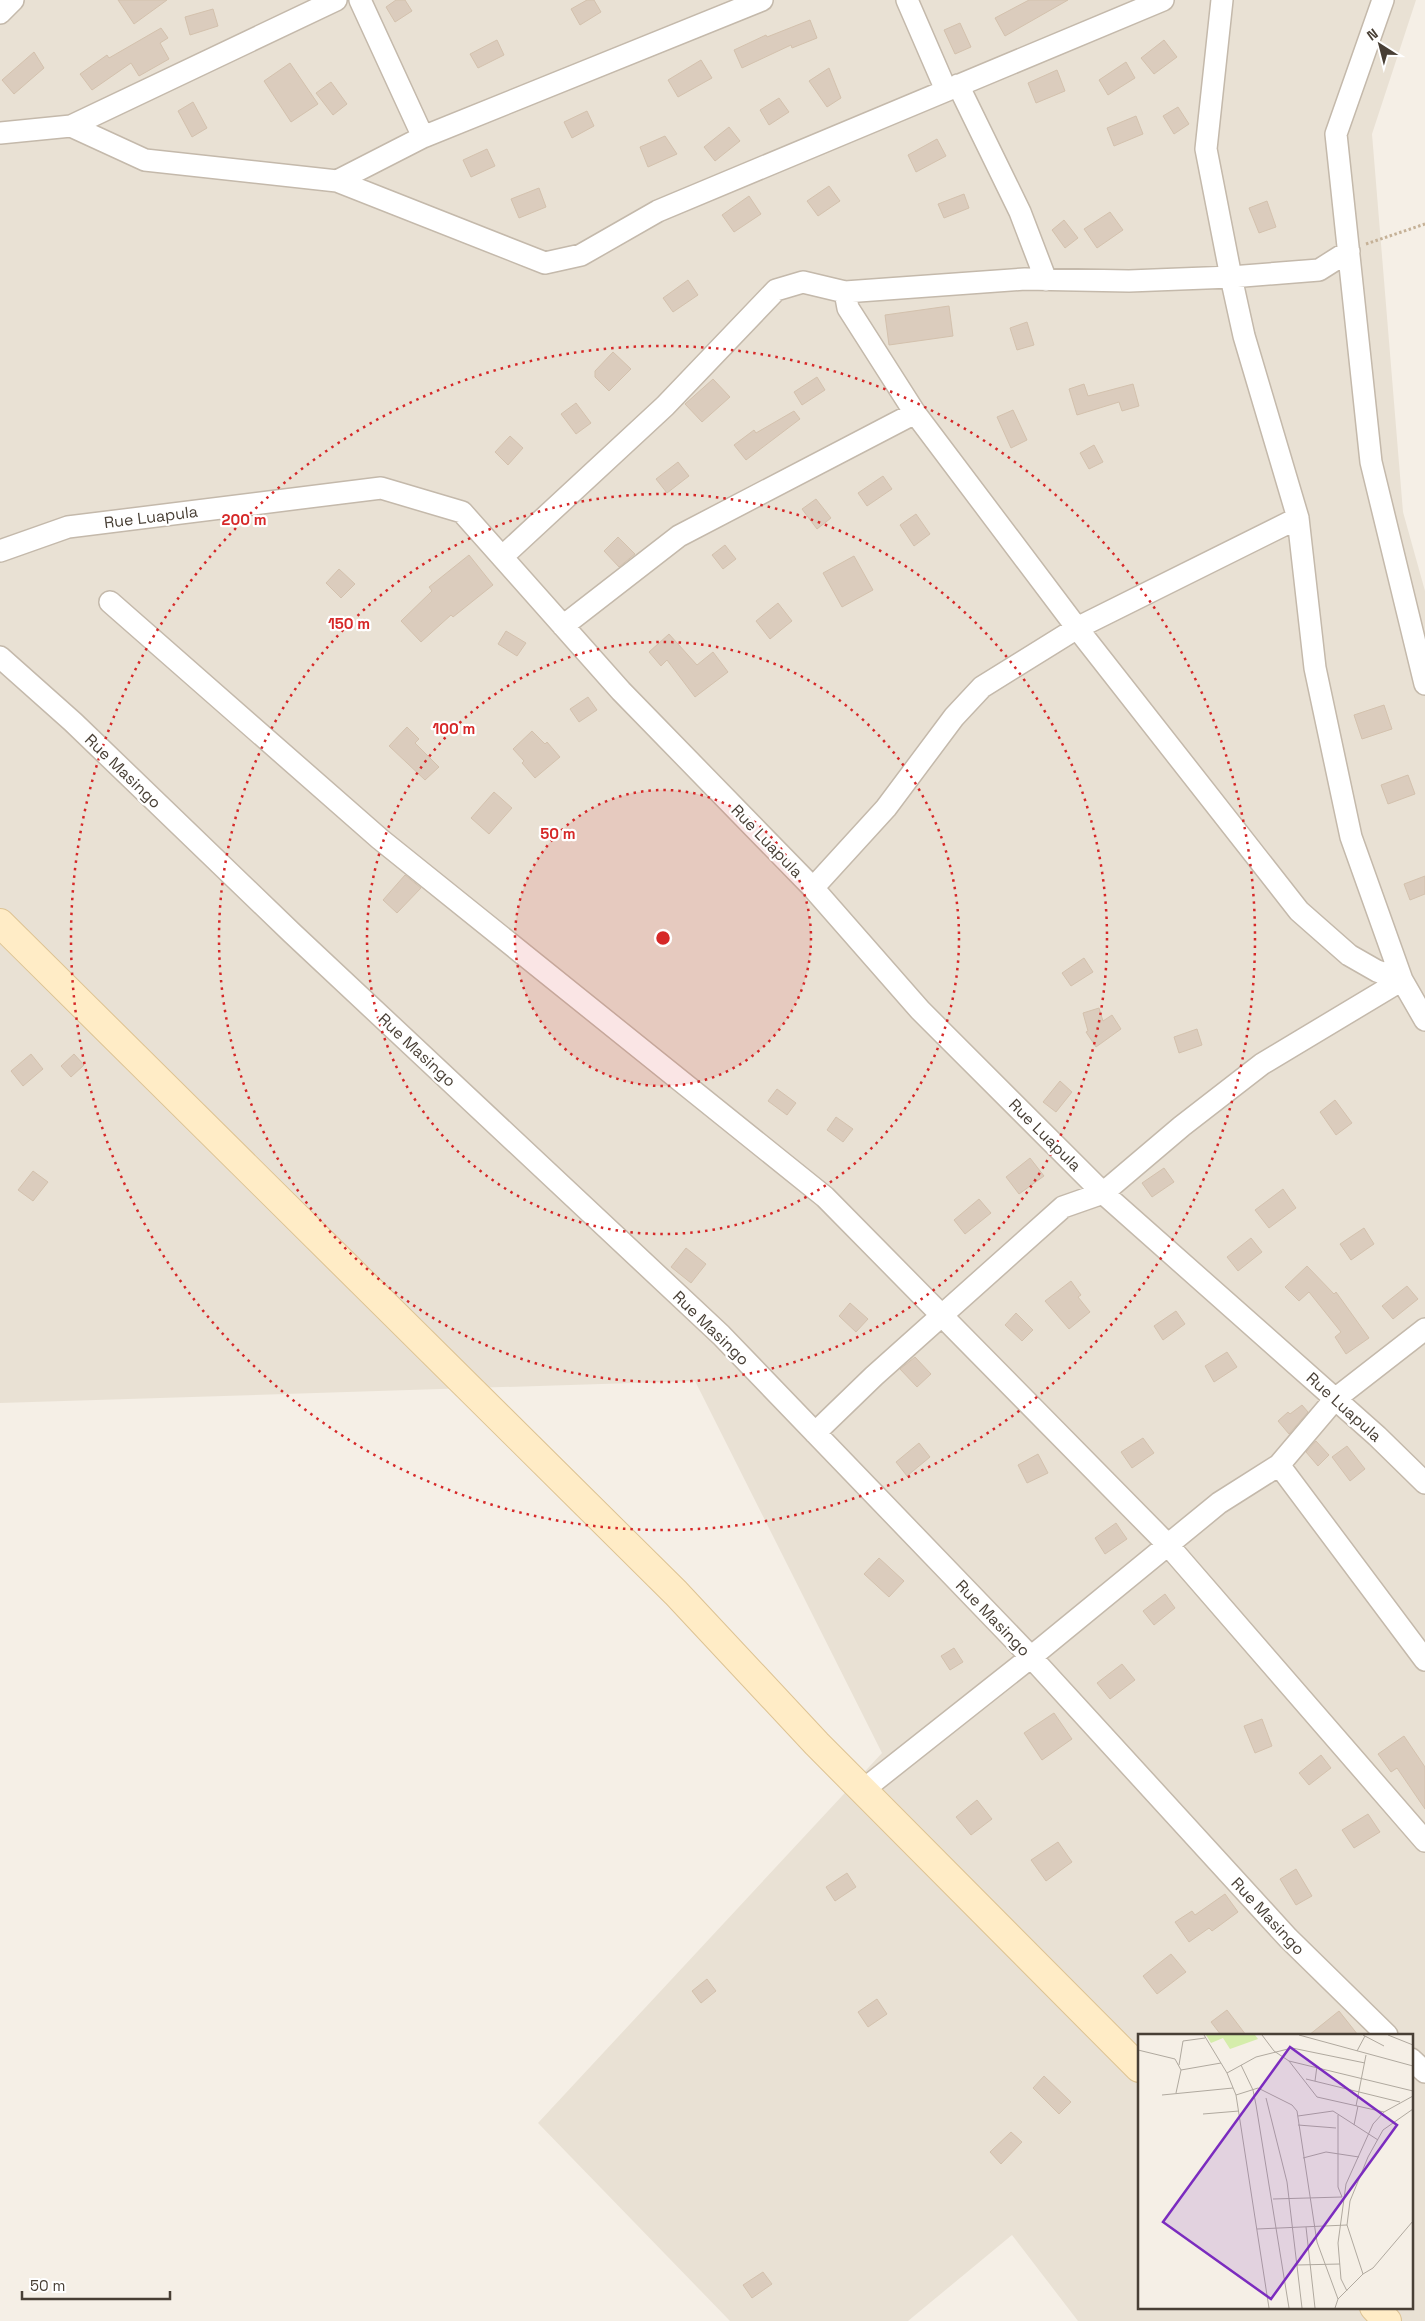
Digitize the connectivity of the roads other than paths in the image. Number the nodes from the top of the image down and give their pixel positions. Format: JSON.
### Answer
{"nodes":[{"id":1,"x":13,"y":0,"type":"edge"},
{"id":2,"x":336,"y":0,"type":"edge"},
{"id":3,"x":360,"y":0,"type":"edge"},
{"id":4,"x":762,"y":0,"type":"edge"},
{"id":5,"x":907,"y":0,"type":"edge"},
{"id":6,"x":1163,"y":0,"type":"edge"},
{"id":7,"x":1222,"y":0,"type":"edge"},
{"id":8,"x":1383,"y":0,"type":"edge"},
{"id":9,"x":0,"y":13,"type":"edge"},
{"id":10,"x":952,"y":87,"type":"junction"},
{"id":11,"x":71,"y":126,"type":"junction"},
{"id":12,"x":0,"y":133,"type":"edge"},
{"id":13,"x":423,"y":137,"type":"junction"},
{"id":14,"x":337,"y":181,"type":"junction"},
{"id":15,"x":1349,"y":251,"type":"junction"},
{"id":16,"x":1231,"y":276,"type":"junction"},
{"id":17,"x":1046,"y":280,"type":"junction"},
{"id":18,"x":845,"y":292,"type":"junction"},
{"id":19,"x":915,"y":413,"type":"junction"},
{"id":20,"x":1298,"y":518,"type":"junction"},
{"id":21,"x":0,"y":551,"type":"edge"},
{"id":22,"x":502,"y":557,"type":"junction"},
{"id":23,"x":110,"y":602,"type":"dead end"},
{"id":24,"x":563,"y":626,"type":"junction"},
{"id":25,"x":1077,"y":628,"type":"junction"},
{"id":26,"x":0,"y":657,"type":"edge"},
{"id":27,"x":1425,"y":684,"type":"edge"},
{"id":28,"x":812,"y":888,"type":"junction"},
{"id":29,"x":0,"y":924,"type":"edge"},
{"id":30,"x":1402,"y":980,"type":"junction"},
{"id":31,"x":1425,"y":1020,"type":"edge"},
{"id":32,"x":1103,"y":1193,"type":"junction"},
{"id":33,"x":942,"y":1315,"type":"junction"},
{"id":34,"x":1425,"y":1329,"type":"edge"},
{"id":35,"x":1335,"y":1399,"type":"junction"},
{"id":36,"x":815,"y":1433,"type":"junction"},
{"id":37,"x":1279,"y":1466,"type":"junction"},
{"id":38,"x":1425,"y":1483,"type":"edge"},
{"id":39,"x":1168,"y":1545,"type":"junction"},
{"id":40,"x":1031,"y":1657,"type":"junction"},
{"id":41,"x":1425,"y":1660,"type":"edge"},
{"id":42,"x":863,"y":1790,"type":"junction"},
{"id":43,"x":1425,"y":1841,"type":"edge"},
{"id":44,"x":1386,"y":2034,"type":"edge"},
{"id":45,"x":1412,"y":2060,"type":"edge"},
{"id":46,"x":1138,"y":2067,"type":"edge"},
{"id":47,"x":1425,"y":2072,"type":"edge"},
{"id":48,"x":1375,"y":2308,"type":"edge"},
{"id":49,"x":1387,"y":2321,"type":"edge"}],
"edges":[{"from":1,"to":9,"type":"street"},
{"from":2,"to":11,"type":"street"},
{"from":3,"to":13,"type":"street"},
{"from":4,"to":13,"type":"street"},
{"from":5,"to":10,"type":"street"},
{"from":6,"to":10,"type":"street"},
{"from":7,"to":16,"type":"street"},
{"from":8,"to":15,"type":"street"},
{"from":10,"to":14,"type":"street"},
{"from":10,"to":17,"type":"street"},
{"from":11,"to":12,"type":"street"},
{"from":11,"to":14,"type":"street"},
{"from":13,"to":14,"type":"street"},
{"from":15,"to":16,"type":"street"},
{"from":15,"to":27,"type":"street"},
{"from":16,"to":17,"type":"street"},
{"from":16,"to":20,"type":"street"},
{"from":17,"to":18,"type":"street"},
{"from":18,"to":19,"type":"street"},
{"from":18,"to":22,"type":"street"},
{"from":19,"to":24,"type":"street"},
{"from":19,"to":25,"type":"street"},
{"from":20,"to":25,"type":"street"},
{"from":20,"to":30,"type":"street"},
{"from":21,"to":22,"type":"street","name":"Rue Luapula"},
{"from":22,"to":24,"type":"street","name":"Rue Luapula"},
{"from":23,"to":33,"type":"street"},
{"from":24,"to":28,"type":"street","name":"Rue Luapula"},
{"from":25,"to":28,"type":"street"},
{"from":25,"to":30,"type":"street"},
{"from":26,"to":36,"type":"street","name":"Rue Masingo"},
{"from":28,"to":32,"type":"street","name":"Rue Luapula"},
{"from":29,"to":42,"type":"main road"},
{"from":30,"to":31,"type":"street"},
{"from":30,"to":32,"type":"street"},
{"from":32,"to":33,"type":"street"},
{"from":32,"to":35,"type":"street","name":"Rue Luapula"},
{"from":33,"to":36,"type":"street"},
{"from":33,"to":39,"type":"street"},
{"from":34,"to":35,"type":"street"},
{"from":35,"to":37,"type":"street"},
{"from":35,"to":38,"type":"street","name":"Rue Luapula"},
{"from":36,"to":40,"type":"street","name":"Rue Masingo"},
{"from":37,"to":39,"type":"street"},
{"from":37,"to":41,"type":"street"},
{"from":39,"to":40,"type":"street"},
{"from":39,"to":43,"type":"street"},
{"from":40,"to":42,"type":"street"},
{"from":40,"to":44,"type":"street","name":"Rue Masingo"},
{"from":42,"to":46,"type":"main road"},
{"from":45,"to":47,"type":"street"},
{"from":48,"to":49,"type":"main road"}]}
